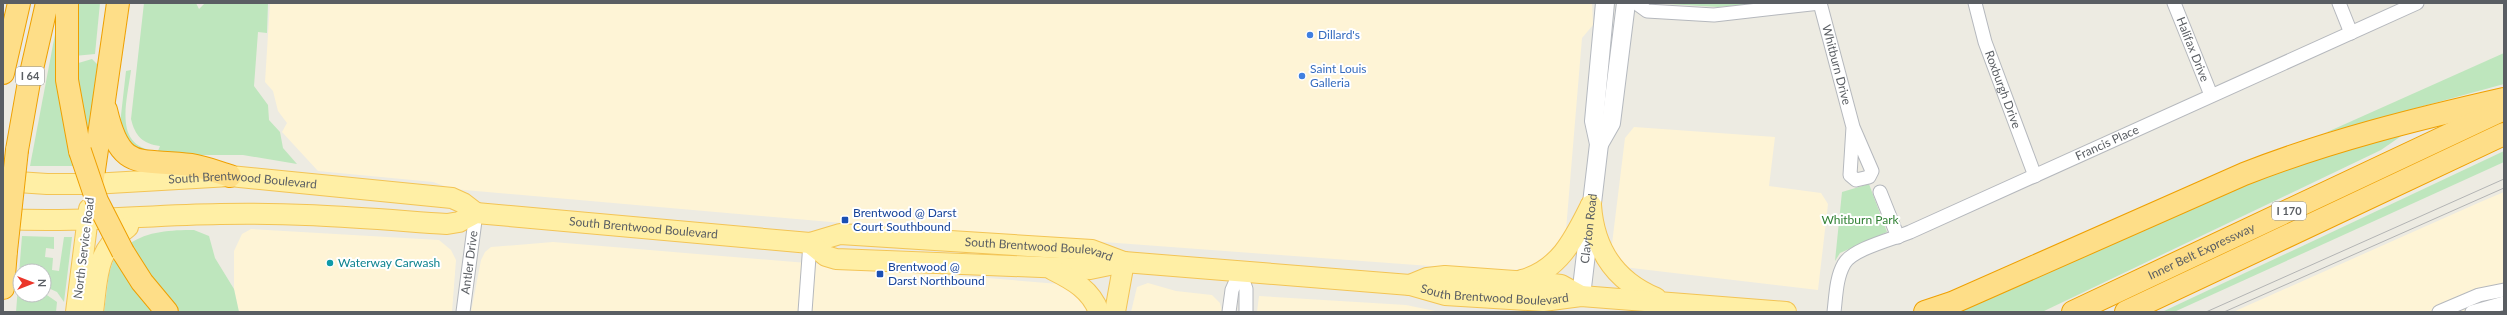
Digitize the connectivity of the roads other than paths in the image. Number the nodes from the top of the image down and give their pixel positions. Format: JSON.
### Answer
{"nodes":[{"id":1,"x":19,"y":3,"type":"edge"},
{"id":2,"x":47,"y":3,"type":"edge"},
{"id":3,"x":67,"y":3,"type":"edge"},
{"id":4,"x":118,"y":3,"type":"edge"},
{"id":5,"x":1606,"y":3,"type":"edge"},
{"id":6,"x":1626,"y":3,"type":"edge"},
{"id":7,"x":1636,"y":3,"type":"edge"},
{"id":8,"x":1820,"y":3,"type":"edge"},
{"id":9,"x":1975,"y":3,"type":"edge"},
{"id":10,"x":2174,"y":3,"type":"edge"},
{"id":11,"x":2338,"y":3,"type":"edge"},
{"id":12,"x":2417,"y":3,"type":"edge"},
{"id":13,"x":2351,"y":33,"type":"junction"},
{"id":14,"x":3,"y":73,"type":"edge"},
{"id":15,"x":2211,"y":95,"type":"junction"},
{"id":16,"x":2504,"y":99,"type":"edge"},
{"id":17,"x":104,"y":103,"type":"junction"},
{"id":18,"x":2504,"y":109,"type":"edge"},
{"id":19,"x":1853,"y":127,"type":"junction"},
{"id":20,"x":2504,"y":134,"type":"edge"},
{"id":21,"x":1599,"y":144,"type":"junction"},
{"id":22,"x":230,"y":176,"type":"junction"},
{"id":23,"x":2035,"y":176,"type":"junction"},
{"id":24,"x":3,"y":181,"type":"edge"},
{"id":25,"x":92,"y":184,"type":"junction"},
{"id":26,"x":1880,"y":192,"type":"dead end"},
{"id":27,"x":1591,"y":205,"type":"junction"},
{"id":28,"x":476,"y":214,"type":"junction"},
{"id":29,"x":146,"y":218,"type":"junction"},
{"id":30,"x":3,"y":219,"type":"edge"},
{"id":31,"x":87,"y":221,"type":"junction"},
{"id":32,"x":1898,"y":237,"type":"junction"},
{"id":33,"x":810,"y":243,"type":"junction"},
{"id":34,"x":1124,"y":262,"type":"junction"},
{"id":35,"x":1047,"y":268,"type":"junction"},
{"id":36,"x":1240,"y":272,"type":"junction"},
{"id":37,"x":1516,"y":281,"type":"junction"},
{"id":38,"x":1410,"y":285,"type":"junction"},
{"id":39,"x":3,"y":288,"type":"edge"},
{"id":40,"x":2504,"y":290,"type":"edge"},
{"id":41,"x":1506,"y":299,"type":"junction"},
{"id":42,"x":1667,"y":303,"type":"junction"},
{"id":43,"x":1579,"y":304,"type":"edge"},
{"id":44,"x":2504,"y":304,"type":"edge"},
{"id":45,"x":76,"y":312,"type":"edge"},
{"id":46,"x":93,"y":312,"type":"edge"},
{"id":47,"x":167,"y":312,"type":"edge"},
{"id":48,"x":463,"y":312,"type":"edge"},
{"id":49,"x":805,"y":312,"type":"edge"},
{"id":50,"x":1100,"y":312,"type":"edge"},
{"id":51,"x":1115,"y":312,"type":"edge"},
{"id":52,"x":1229,"y":312,"type":"edge"},
{"id":53,"x":1246,"y":312,"type":"edge"},
{"id":54,"x":1538,"y":312,"type":"edge"},
{"id":55,"x":1786,"y":312,"type":"edge"},
{"id":56,"x":1834,"y":312,"type":"edge"},
{"id":57,"x":1925,"y":312,"type":"edge"},
{"id":58,"x":2073,"y":312,"type":"edge"},
{"id":59,"x":2126,"y":312,"type":"edge"},
{"id":60,"x":2440,"y":312,"type":"edge"},
{"id":61,"x":2472,"y":312,"type":"edge"}],
"edges":[{"from":1,"to":14,"type":"highway","number":"I 64"},
{"from":2,"to":39,"type":"highway","number":"I 64","bridge":true},
{"from":3,"to":47,"type":"highway","bridge":true},
{"from":4,"to":17,"type":"highway"},
{"from":5,"to":21,"type":"main road","name":"Clayton Road"},
{"from":6,"to":21,"type":"main road","name":"Clayton Road"},
{"from":7,"to":8,"type":"street"},
{"from":8,"to":19,"type":"street","name":"Whitburn Drive"},
{"from":9,"to":23,"type":"street","name":"Roxburgh Drive"},
{"from":10,"to":15,"type":"street","name":"Halifax Drive"},
{"from":11,"to":13,"type":"street"},
{"from":12,"to":13,"type":"street","name":"Francis Place"},
{"from":13,"to":15,"type":"street","name":"Francis Place"},
{"from":15,"to":23,"type":"street","name":"Francis Place"},
{"from":16,"to":57,"type":"highway"},
{"from":17,"to":22,"type":"highway"},
{"from":17,"to":25,"type":"highway"},
{"from":18,"to":58,"type":"highway","name":"Inner Belt Expressway","number":"I 170"},
{"from":19,"to":19,"type":"street","name":"Whitburn Drive"},
{"from":20,"to":59,"type":"highway","name":"Inner Belt Expressway","number":"I 170"},
{"from":21,"to":27,"type":"main road","name":"Clayton Road"},
{"from":22,"to":25,"type":"main road","name":"South Brentwood Boulevard"},
{"from":22,"to":28,"type":"main road","name":"South Brentwood Boulevard"},
{"from":23,"to":32,"type":"street","name":"Francis Place"},
{"from":24,"to":25,"type":"main road","name":"South Brentwood Boulevard"},
{"from":25,"to":31,"type":"main road","name":"North Service Road"},
{"from":26,"to":32,"type":"street"},
{"from":27,"to":37,"type":"main road"},
{"from":27,"to":42,"type":"main road"},
{"from":27,"to":43,"type":"main road","name":"Clayton Road"},
{"from":28,"to":29,"type":"main road","name":"South Brentwood Boulevard"},
{"from":28,"to":33,"type":"main road","name":"South Brentwood Boulevard"},
{"from":28,"to":48,"type":"street","name":"Antler Drive"},
{"from":29,"to":31,"type":"main road","name":"South Brentwood Boulevard"},
{"from":29,"to":46,"type":"main road"},
{"from":30,"to":31,"type":"main road","name":"South Brentwood Boulevard"},
{"from":31,"to":45,"type":"main road","name":"North Service Road"},
{"from":32,"to":56,"type":"street","name":"Francis Place"},
{"from":33,"to":34,"type":"main road","name":"South Brentwood Boulevard"},
{"from":33,"to":35,"type":"main road","name":"South Brentwood Boulevard"},
{"from":33,"to":49,"type":"street"},
{"from":34,"to":35,"type":"main road","name":"South Brentwood Boulevard"},
{"from":34,"to":36,"type":"main road","name":"South Brentwood Boulevard"},
{"from":34,"to":51,"type":"main road"},
{"from":35,"to":50,"type":"main road"},
{"from":36,"to":38,"type":"main road","name":"South Brentwood Boulevard"},
{"from":36,"to":52,"type":"street"},
{"from":36,"to":53,"type":"street"},
{"from":37,"to":38,"type":"main road","name":"South Brentwood Boulevard"},
{"from":37,"to":43,"type":"main road","name":"South Brentwood Boulevard"},
{"from":38,"to":41,"type":"main road","name":"South Brentwood Boulevard"},
{"from":40,"to":60,"type":"street"},
{"from":41,"to":43,"type":"main road","name":"South Brentwood Boulevard"},
{"from":41,"to":54,"type":"main road"},
{"from":42,"to":43,"type":"main road","name":"South Brentwood Boulevard"},
{"from":42,"to":55,"type":"main road","name":"South Brentwood Boulevard"},
{"from":44,"to":61,"type":"street"}]}
